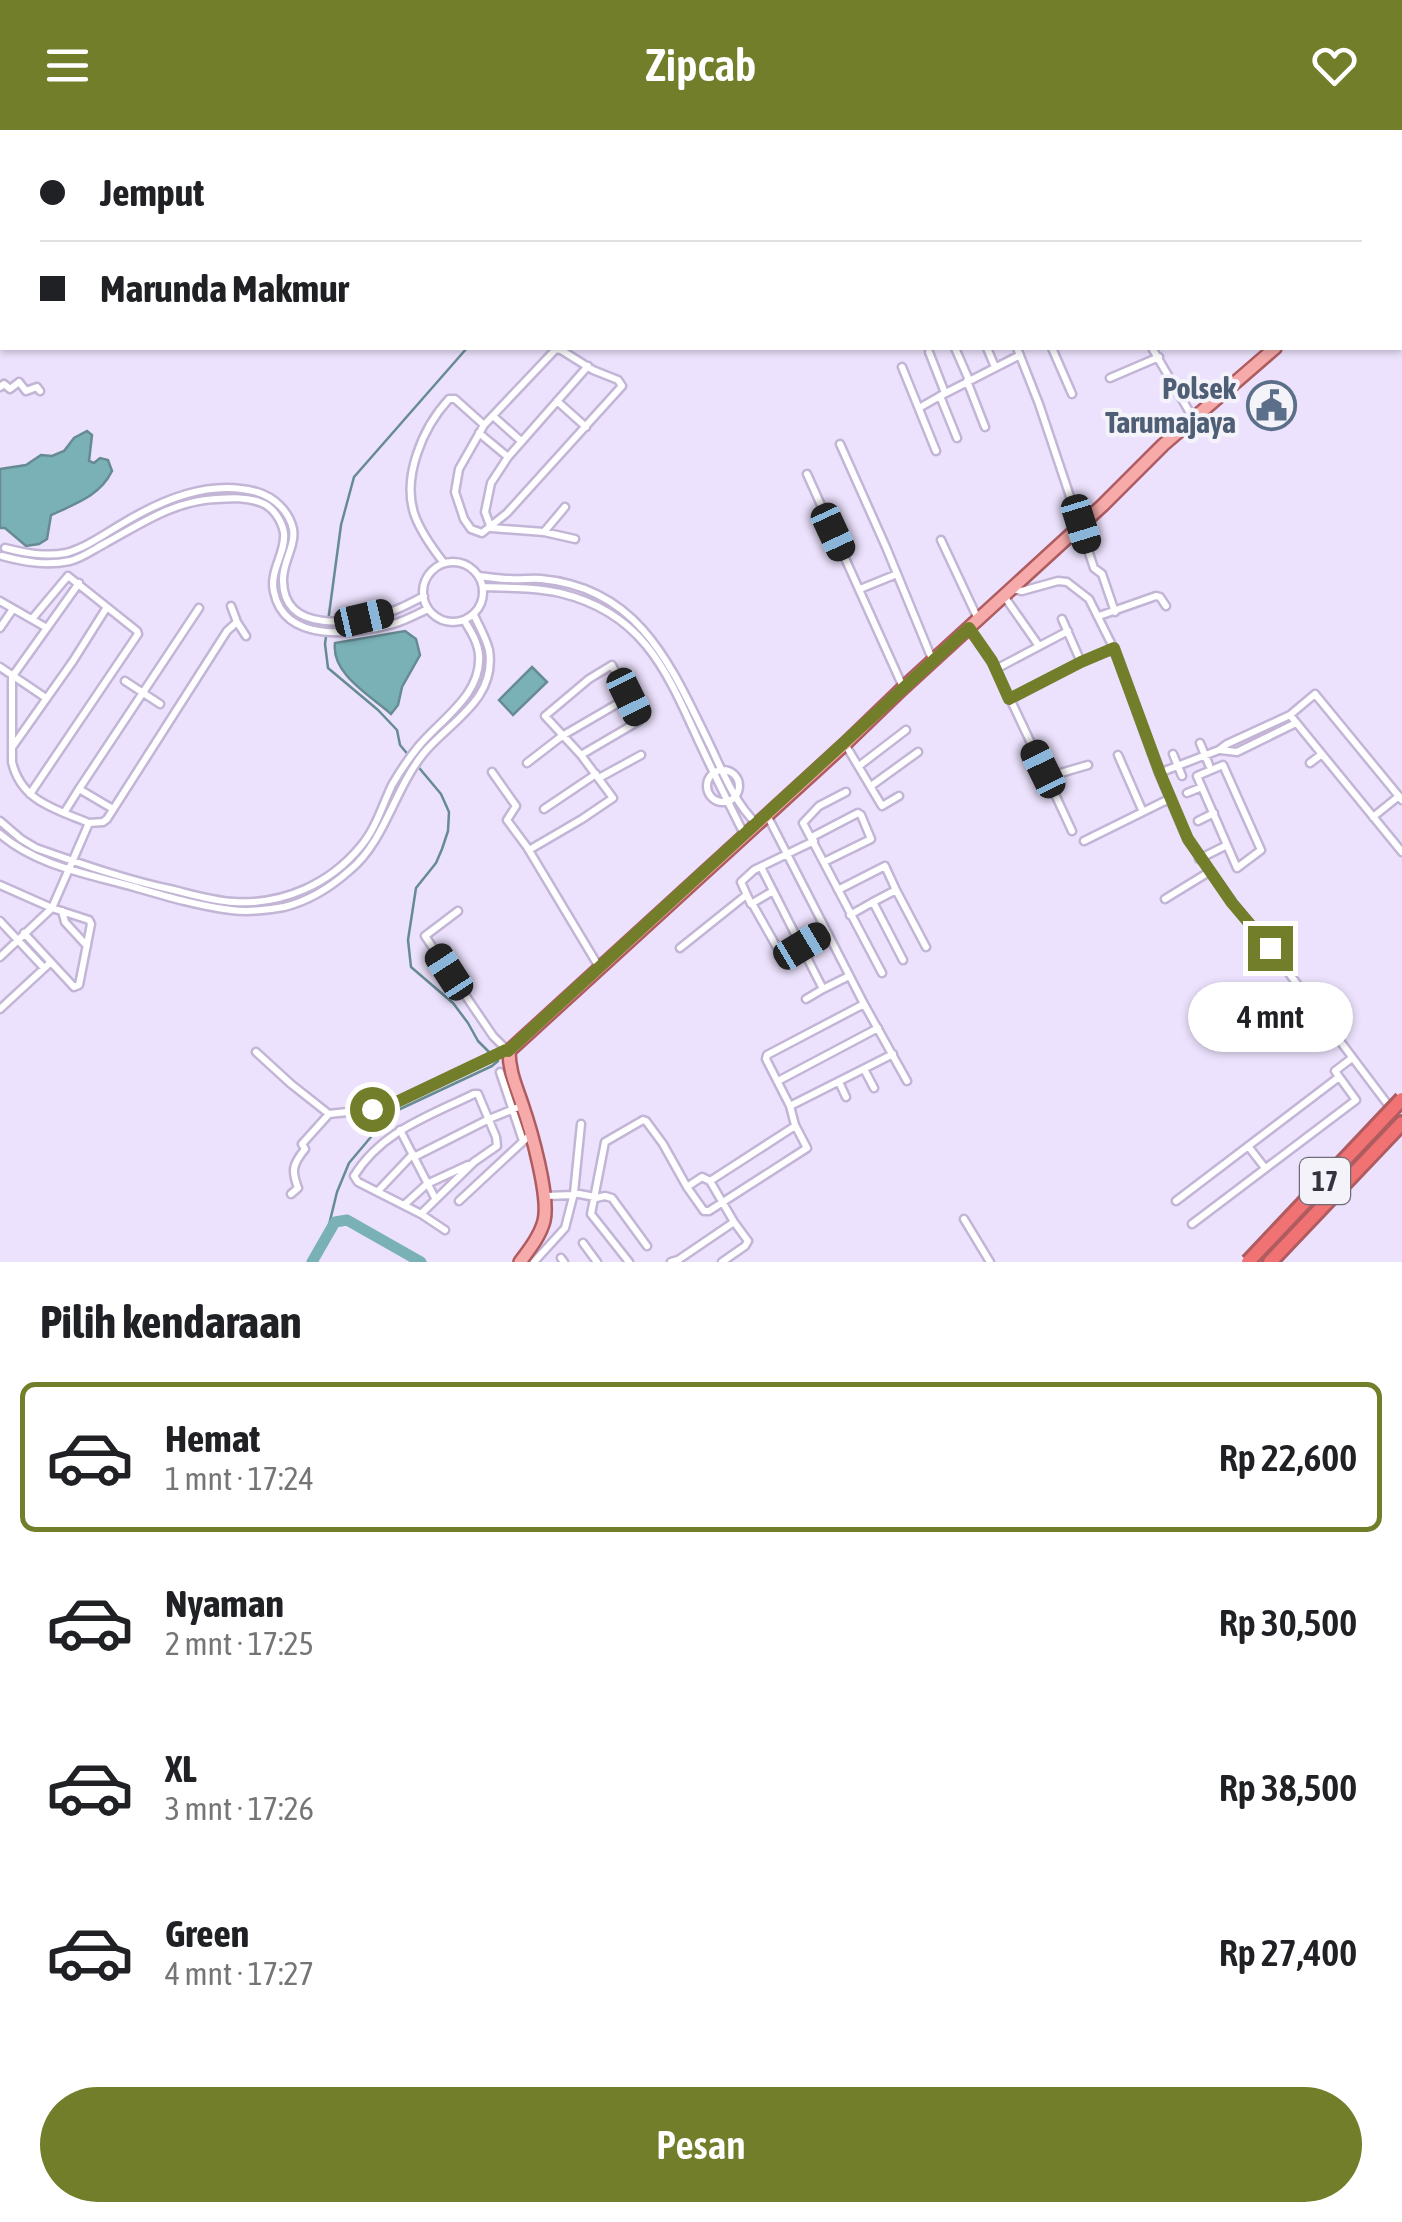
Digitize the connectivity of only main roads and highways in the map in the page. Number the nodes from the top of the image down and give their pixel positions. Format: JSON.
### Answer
{"nodes":[{"id":1,"x":1267,"y":350,"type":"edge"},
{"id":2,"x":1402,"y":1100,"type":"edge"},
{"id":3,"x":1402,"y":1123,"type":"edge"},
{"id":4,"x":521,"y":1262,"type":"edge"},
{"id":5,"x":1248,"y":1262,"type":"edge"},
{"id":6,"x":1270,"y":1262,"type":"edge"}],
"edges":[{"from":1,"to":4,"type":"main road"},
{"from":2,"to":5,"type":"highway","number":"17","bridge":true},
{"from":3,"to":6,"type":"highway","number":"17"}]}
